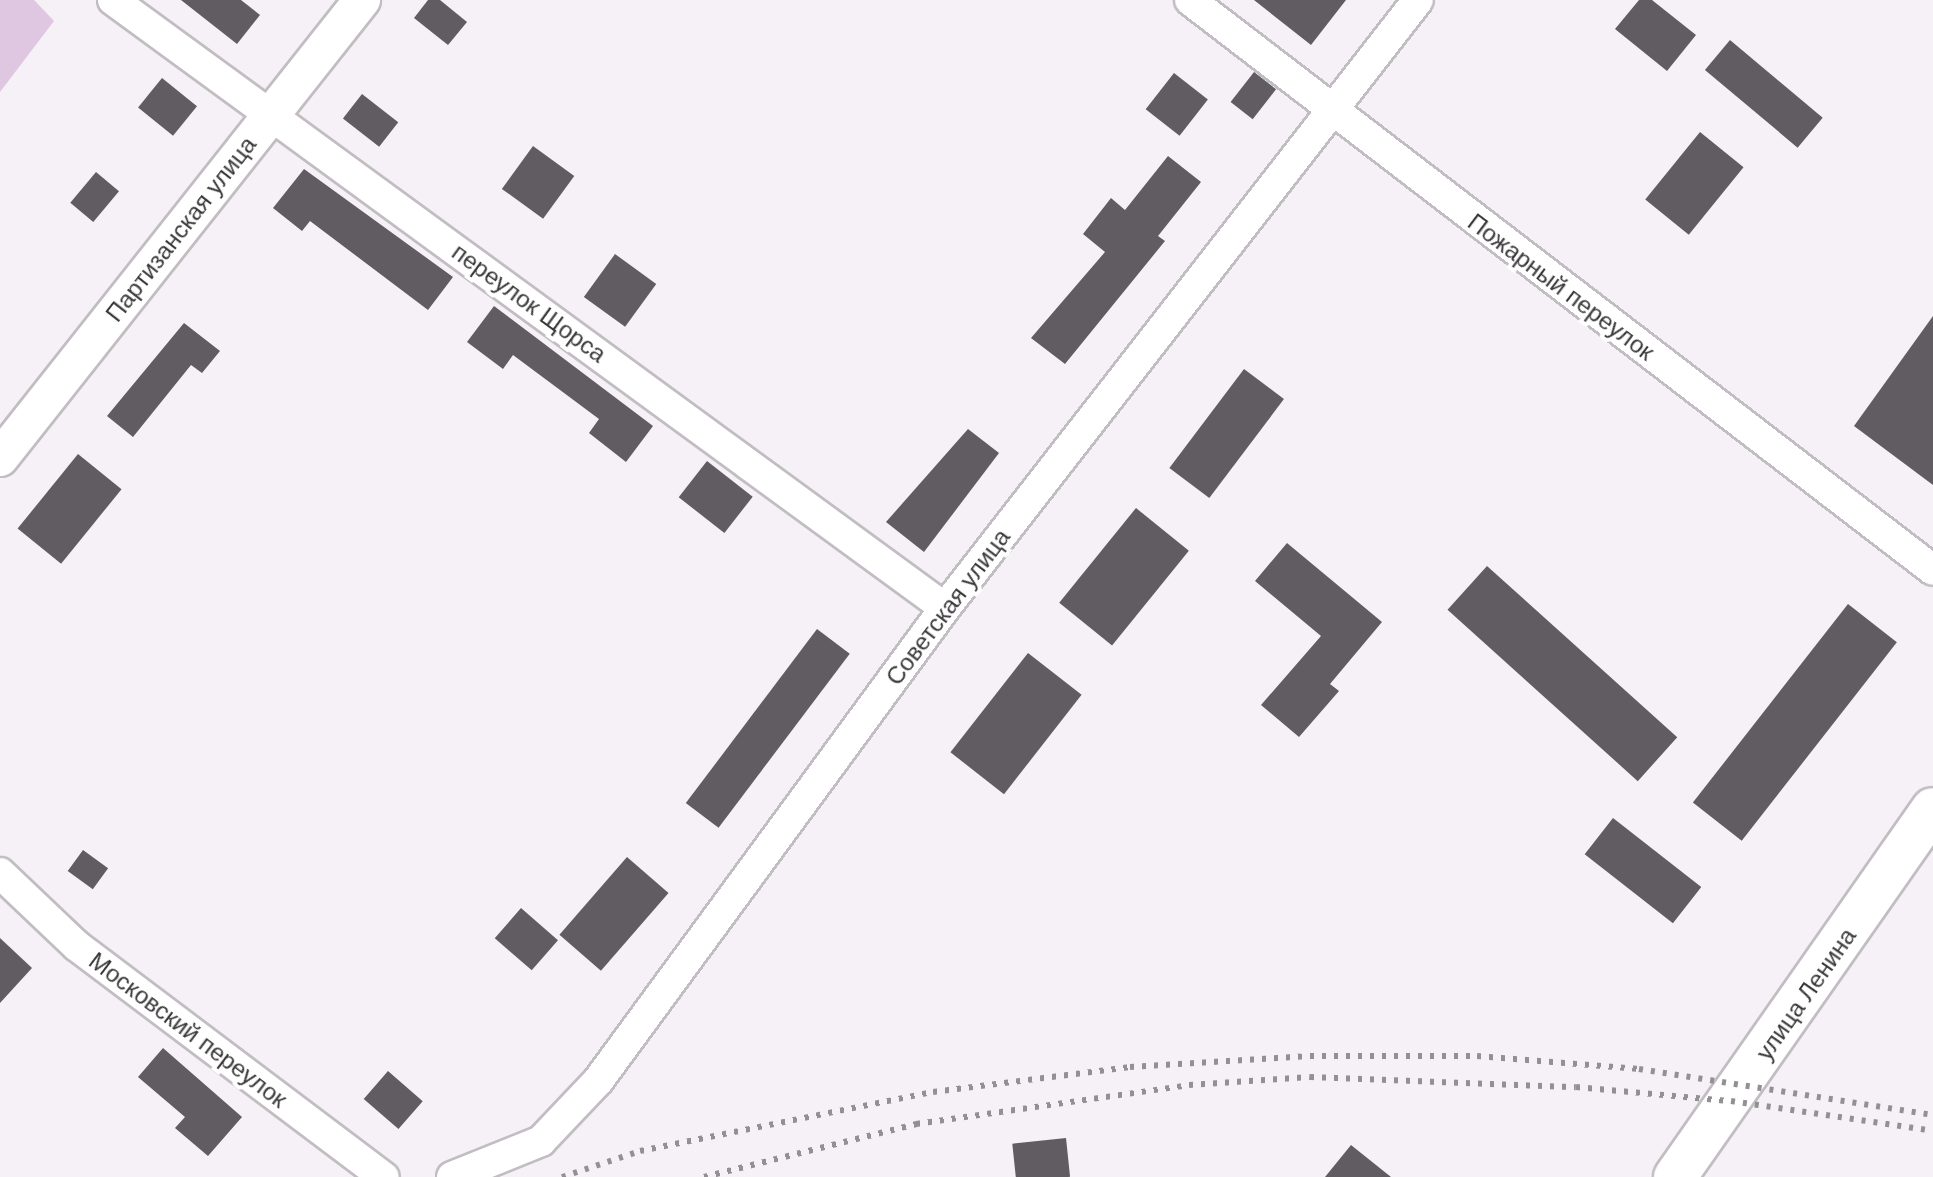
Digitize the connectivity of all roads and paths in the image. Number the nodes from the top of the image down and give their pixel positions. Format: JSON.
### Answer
{"nodes":[{"id":1,"x":113,"y":0,"type":"edge"},
{"id":2,"x":362,"y":0,"type":"edge"},
{"id":3,"x":1190,"y":0,"type":"edge"},
{"id":4,"x":1418,"y":0,"type":"edge"},
{"id":5,"x":1333,"y":113,"type":"junction"},
{"id":6,"x":272,"y":114,"type":"junction"},
{"id":7,"x":0,"y":458,"type":"edge"},
{"id":8,"x":1933,"y":570,"type":"edge"},
{"id":9,"x":945,"y":608,"type":"junction"},
{"id":10,"x":1933,"y":809,"type":"edge"},
{"id":11,"x":0,"y":873,"type":"edge"},
{"id":12,"x":384,"y":1177,"type":"edge"},
{"id":13,"x":452,"y":1177,"type":"edge"},
{"id":14,"x":1675,"y":1177,"type":"edge"}],
"edges":[{"from":1,"to":6,"type":"street","name":"переулок Щорса"},
{"from":2,"to":6,"type":"street","name":"Партизанская улица"},
{"from":3,"to":5,"type":"street","name":"Пожарный переулок"},
{"from":4,"to":5,"type":"street","name":"Советская улица"},
{"from":5,"to":8,"type":"street","name":"Пожарный переулок"},
{"from":5,"to":9,"type":"street","name":"Советская улица"},
{"from":6,"to":7,"type":"street","name":"Партизанская улица"},
{"from":6,"to":9,"type":"street","name":"переулок Щорса"},
{"from":9,"to":13,"type":"street","name":"Советская улица"},
{"from":10,"to":14,"type":"main road","name":"улица Ленина"},
{"from":11,"to":12,"type":"street","name":"Московский переулок"}]}
